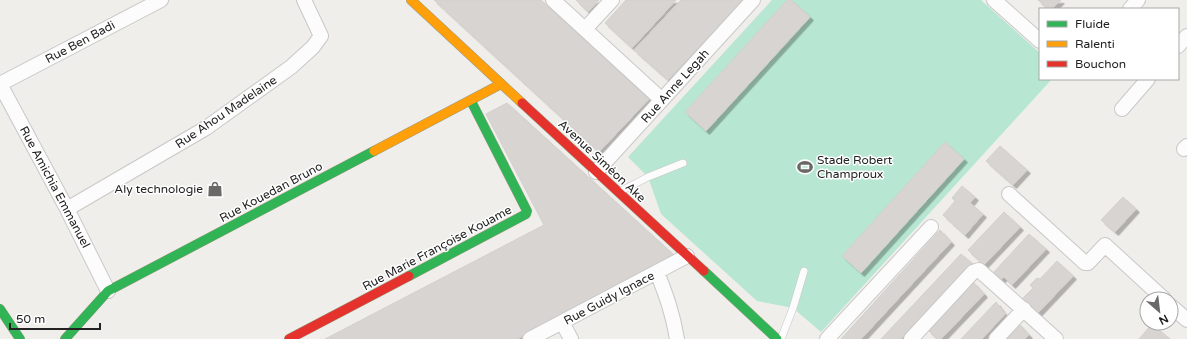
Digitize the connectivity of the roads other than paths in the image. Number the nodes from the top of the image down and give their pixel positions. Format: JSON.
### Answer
{"nodes":[{"id":1,"x":161,"y":0,"type":"edge"},
{"id":2,"x":304,"y":0,"type":"edge"},
{"id":3,"x":411,"y":0,"type":"edge"},
{"id":4,"x":554,"y":0,"type":"edge"},
{"id":5,"x":612,"y":0,"type":"edge"},
{"id":6,"x":753,"y":0,"type":"edge"},
{"id":7,"x":994,"y":0,"type":"edge"},
{"id":8,"x":1138,"y":0,"type":"edge"},
{"id":9,"x":1131,"y":8,"type":"edge"},
{"id":10,"x":585,"y":29,"type":"junction"},
{"id":11,"x":1039,"y":40,"type":"edge"},
{"id":12,"x":1147,"y":80,"type":"edge"},
{"id":13,"x":0,"y":84,"type":"edge"},
{"id":14,"x":501,"y":84,"type":"junction"},
{"id":15,"x":662,"y":100,"type":"junction"},
{"id":16,"x":471,"y":101,"type":"junction"},
{"id":17,"x":1122,"y":109,"type":"dead end"},
{"id":18,"x":683,"y":163,"type":"dead end"},
{"id":19,"x":596,"y":172,"type":"junction"},
{"id":20,"x":618,"y":192,"type":"junction"},
{"id":21,"x":1009,"y":194,"type":"dead end"},
{"id":22,"x":67,"y":209,"type":"junction"},
{"id":23,"x":931,"y":227,"type":"dead end"},
{"id":24,"x":687,"y":256,"type":"junction"},
{"id":25,"x":804,"y":271,"type":"dead end"},
{"id":26,"x":657,"y":272,"type":"junction"},
{"id":27,"x":108,"y":291,"type":"junction"},
{"id":28,"x":1155,"y":291,"type":"edge"},
{"id":29,"x":0,"y":309,"type":"edge"},
{"id":30,"x":1024,"y":309,"type":"junction"},
{"id":31,"x":1179,"y":313,"type":"edge"},
{"id":32,"x":1187,"y":320,"type":"edge"},
{"id":33,"x":562,"y":322,"type":"junction"},
{"id":34,"x":20,"y":339,"type":"edge"},
{"id":35,"x":65,"y":339,"type":"edge"},
{"id":36,"x":289,"y":339,"type":"edge"},
{"id":37,"x":530,"y":339,"type":"edge"},
{"id":38,"x":571,"y":339,"type":"edge"},
{"id":39,"x":677,"y":339,"type":"edge"},
{"id":40,"x":777,"y":339,"type":"edge"},
{"id":41,"x":781,"y":339,"type":"edge"},
{"id":42,"x":827,"y":339,"type":"edge"},
{"id":43,"x":911,"y":339,"type":"edge"},
{"id":44,"x":996,"y":339,"type":"edge"},
{"id":45,"x":1056,"y":339,"type":"edge"}],
"edges":[{"from":1,"to":13,"type":"street","name":"Rue Ben Badi"},
{"from":2,"to":22,"type":"street","name":"Rue Ahou Madelaine"},
{"from":3,"to":14,"type":"street","name":"Avenue Siméon Ake"},
{"from":4,"to":10,"type":"street"},
{"from":5,"to":10,"type":"street"},
{"from":6,"to":15,"type":"street","name":"Rue Anne Legah"},
{"from":7,"to":11,"type":"street"},
{"from":8,"to":9,"type":"street"},
{"from":10,"to":15,"type":"street"},
{"from":12,"to":17,"type":"street"},
{"from":13,"to":22,"type":"street","name":"Rue Amichia Emmanuel"},
{"from":14,"to":16,"type":"street","name":"Rue Kouedan Bruno"},
{"from":14,"to":19,"type":"street","name":"Avenue Siméon Ake"},
{"from":15,"to":19,"type":"street","name":"Rue Anne Legah"},
{"from":16,"to":27,"type":"street","name":"Rue Kouedan Bruno"},
{"from":16,"to":36,"type":"street","name":"Rue Marie Françoise Kouame"},
{"from":18,"to":20,"type":"lane"},
{"from":19,"to":20,"type":"street","name":"Avenue Siméon Ake"},
{"from":20,"to":24,"type":"street","name":"Avenue Siméon Ake"},
{"from":21,"to":28,"type":"street"},
{"from":22,"to":27,"type":"street","name":"Rue Amichia Emmanuel"},
{"from":23,"to":42,"type":"street"},
{"from":24,"to":26,"type":"street","name":"Rue Guidy Ignace"},
{"from":24,"to":40,"type":"street","name":"Avenue Siméon Ake"},
{"from":25,"to":41,"type":"lane"},
{"from":26,"to":33,"type":"street","name":"Rue Guidy Ignace"},
{"from":26,"to":39,"type":"street"},
{"from":27,"to":35,"type":"street","name":"Rue Kouedan Bruno"},
{"from":29,"to":34,"type":"street"},
{"from":30,"to":43,"type":"street"},
{"from":30,"to":44,"type":"street"},
{"from":30,"to":45,"type":"street"},
{"from":31,"to":32,"type":"street"},
{"from":33,"to":37,"type":"street","name":"Rue Guidy Ignace"},
{"from":33,"to":38,"type":"street"}]}
